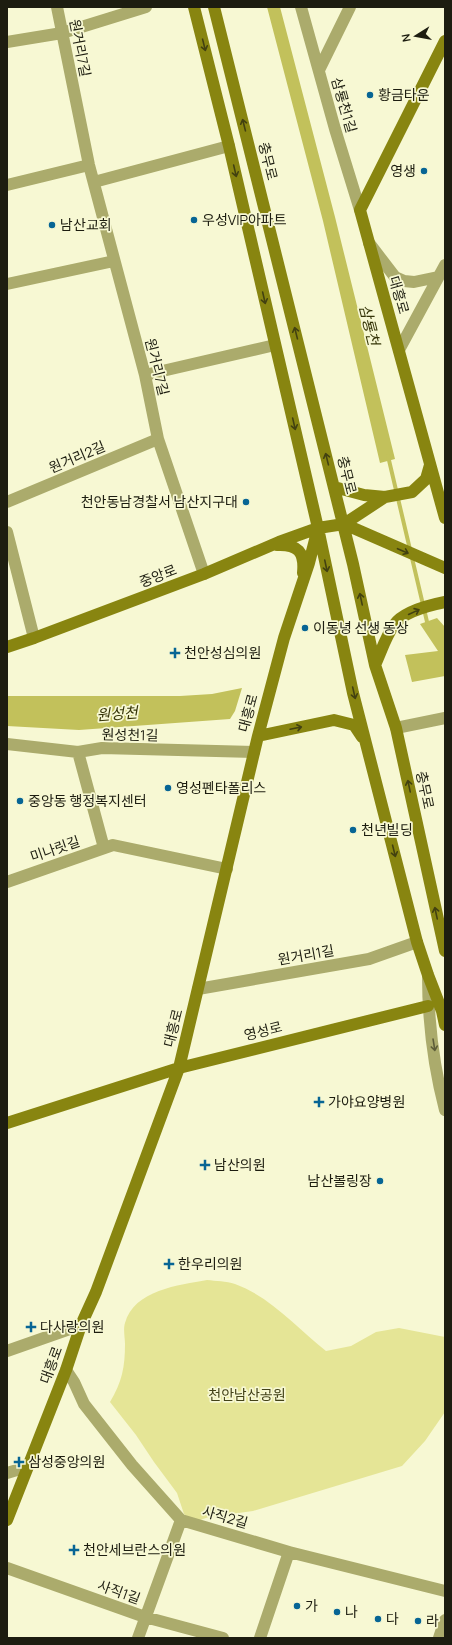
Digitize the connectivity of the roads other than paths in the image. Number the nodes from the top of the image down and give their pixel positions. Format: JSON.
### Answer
{"nodes":[{"id":1,"x":57,"y":7,"type":"edge"},
{"id":2,"x":146,"y":7,"type":"edge"},
{"id":3,"x":194,"y":7,"type":"edge"},
{"id":4,"x":214,"y":7,"type":"edge"},
{"id":5,"x":301,"y":7,"type":"edge"},
{"id":6,"x":350,"y":7,"type":"edge"},
{"id":7,"x":62,"y":33,"type":"junction"},
{"id":8,"x":445,"y":41,"type":"edge"},
{"id":9,"x":7,"y":42,"type":"edge"},
{"id":10,"x":318,"y":70,"type":"junction"},
{"id":11,"x":229,"y":146,"type":"junction"},
{"id":12,"x":89,"y":165,"type":"junction"},
{"id":13,"x":94,"y":182,"type":"junction"},
{"id":14,"x":7,"y":185,"type":"edge"},
{"id":15,"x":360,"y":210,"type":"junction"},
{"id":16,"x":369,"y":243,"type":"junction"},
{"id":17,"x":114,"y":261,"type":"junction"},
{"id":18,"x":445,"y":265,"type":"edge"},
{"id":19,"x":438,"y":277,"type":"junction"},
{"id":20,"x":7,"y":284,"type":"edge"},
{"id":21,"x":275,"y":344,"type":"junction"},
{"id":22,"x":398,"y":350,"type":"junction"},
{"id":23,"x":145,"y":375,"type":"junction"},
{"id":24,"x":158,"y":439,"type":"junction"},
{"id":25,"x":430,"y":465,"type":"junction"},
{"id":26,"x":334,"y":487,"type":"junction"},
{"id":27,"x":384,"y":497,"type":"junction"},
{"id":28,"x":7,"y":502,"type":"edge"},
{"id":29,"x":445,"y":518,"type":"edge"},
{"id":30,"x":344,"y":524,"type":"junction"},
{"id":31,"x":318,"y":528,"type":"junction"},
{"id":32,"x":7,"y":532,"type":"edge"},
{"id":33,"x":272,"y":545,"type":"junction"},
{"id":34,"x":444,"y":568,"type":"edge"},
{"id":35,"x":204,"y":574,"type":"junction"},
{"id":36,"x":302,"y":584,"type":"junction"},
{"id":37,"x":445,"y":602,"type":"edge"},
{"id":38,"x":34,"y":638,"type":"junction"},
{"id":39,"x":7,"y":647,"type":"edge"},
{"id":40,"x":375,"y":665,"type":"junction"},
{"id":41,"x":445,"y":718,"type":"edge"},
{"id":42,"x":396,"y":728,"type":"junction"},
{"id":43,"x":258,"y":736,"type":"junction"},
{"id":44,"x":7,"y":744,"type":"edge"},
{"id":45,"x":367,"y":745,"type":"junction"},
{"id":46,"x":78,"y":752,"type":"junction"},
{"id":47,"x":254,"y":752,"type":"junction"},
{"id":48,"x":109,"y":847,"type":"junction"},
{"id":49,"x":227,"y":869,"type":"junction"},
{"id":50,"x":7,"y":882,"type":"edge"},
{"id":51,"x":417,"y":942,"type":"junction"},
{"id":52,"x":444,"y":943,"type":"edge"},
{"id":53,"x":428,"y":975,"type":"junction"},
{"id":54,"x":198,"y":989,"type":"junction"},
{"id":55,"x":428,"y":1006,"type":"junction"},
{"id":56,"x":445,"y":1025,"type":"edge"},
{"id":57,"x":179,"y":1068,"type":"junction"},
{"id":58,"x":445,"y":1110,"type":"edge"},
{"id":59,"x":7,"y":1123,"type":"edge"},
{"id":60,"x":81,"y":1325,"type":"junction"},
{"id":61,"x":7,"y":1351,"type":"edge"},
{"id":62,"x":66,"y":1370,"type":"junction"},
{"id":63,"x":27,"y":1467,"type":"junction"},
{"id":64,"x":7,"y":1473,"type":"edge"},
{"id":65,"x":7,"y":1520,"type":"edge"},
{"id":66,"x":181,"y":1520,"type":"junction"},
{"id":67,"x":289,"y":1552,"type":"junction"},
{"id":68,"x":7,"y":1568,"type":"edge"},
{"id":69,"x":445,"y":1592,"type":"edge"},
{"id":70,"x":145,"y":1617,"type":"junction"},
{"id":71,"x":445,"y":1620,"type":"edge"},
{"id":72,"x":138,"y":1638,"type":"edge"},
{"id":73,"x":223,"y":1638,"type":"edge"},
{"id":74,"x":260,"y":1638,"type":"edge"},
{"id":75,"x":440,"y":1638,"type":"edge"}],
"edges":[{"from":1,"to":7,"type":"street","name":"원거리7길"},
{"from":2,"to":7,"type":"street"},
{"from":3,"to":11,"type":"street","one_way":true},
{"from":26,"to":4,"type":"street","name":"충무로","one_way":true},
{"from":5,"to":10,"type":"street","name":"삼룡천1길"},
{"from":6,"to":10,"type":"street"},
{"from":7,"to":9,"type":"street"},
{"from":7,"to":12,"type":"street","name":"원거리7길"},
{"from":8,"to":15,"type":"street"},
{"from":10,"to":15,"type":"street","name":"삼룡천1길"},
{"from":11,"to":13,"type":"street"},
{"from":11,"to":21,"type":"street","one_way":true},
{"from":12,"to":13,"type":"street","name":"원거리7길"},
{"from":12,"to":14,"type":"street"},
{"from":13,"to":17,"type":"street","name":"원거리7길"},
{"from":15,"to":16,"type":"street","name":"대흥로"},
{"from":16,"to":19,"type":"street"},
{"from":16,"to":22,"type":"street","name":"대흥로"},
{"from":17,"to":20,"type":"street"},
{"from":17,"to":23,"type":"street","name":"원거리7길"},
{"from":18,"to":19,"type":"street"},
{"from":19,"to":22,"type":"street"},
{"from":21,"to":23,"type":"street"},
{"from":21,"to":31,"type":"street","one_way":true},
{"from":22,"to":25,"type":"street","name":"대흥로"},
{"from":23,"to":24,"type":"street","name":"원거리7길"},
{"from":24,"to":28,"type":"street","name":"원거리2길"},
{"from":24,"to":35,"type":"street","name":"원거리7길"},
{"from":25,"to":27,"type":"street"},
{"from":25,"to":29,"type":"street","name":"대흥로"},
{"from":26,"to":27,"type":"street"},
{"from":26,"to":30,"type":"street","name":"충무로"},
{"from":27,"to":30,"type":"street"},
{"from":30,"to":31,"type":"street","name":"중앙로"},
{"from":30,"to":34,"type":"street","one_way":true},
{"from":40,"to":30,"type":"street","name":"충무로","one_way":true},
{"from":31,"to":33,"type":"street","name":"중앙로"},
{"from":31,"to":36,"type":"street","name":"대흥로"},
{"from":31,"to":45,"type":"street","one_way":true},
{"from":32,"to":38,"type":"street"},
{"from":33,"to":35,"type":"street","name":"중앙로"},
{"from":33,"to":36,"type":"street"},
{"from":35,"to":38,"type":"street","name":"중앙로"},
{"from":36,"to":43,"type":"street","name":"대흥로"},
{"from":40,"to":37,"type":"street","one_way":true},
{"from":38,"to":39,"type":"street","name":"중앙로"},
{"from":40,"to":42,"type":"street","name":"충무로"},
{"from":41,"to":42,"type":"street"},
{"from":52,"to":42,"type":"street","name":"충무로","one_way":true},
{"from":43,"to":45,"type":"street","one_way":true},
{"from":43,"to":47,"type":"street","name":"대흥로"},
{"from":44,"to":46,"type":"street","name":"원성천1길"},
{"from":45,"to":51,"type":"street","one_way":true},
{"from":46,"to":47,"type":"street","name":"원성천1길"},
{"from":46,"to":48,"type":"street"},
{"from":47,"to":49,"type":"street","name":"대흥로"},
{"from":48,"to":49,"type":"street"},
{"from":48,"to":50,"type":"street","name":"미나릿길"},
{"from":49,"to":54,"type":"street","name":"대흥로"},
{"from":51,"to":53,"type":"street"},
{"from":51,"to":54,"type":"street","name":"원거리1길"},
{"from":53,"to":55,"type":"street"},
{"from":53,"to":56,"type":"street"},
{"from":54,"to":57,"type":"street","name":"대흥로"},
{"from":55,"to":57,"type":"street","name":"영성로"},
{"from":55,"to":58,"type":"street","one_way":true},
{"from":57,"to":59,"type":"street","name":"영성로"},
{"from":57,"to":60,"type":"street","name":"대흥로"},
{"from":60,"to":61,"type":"street"},
{"from":60,"to":62,"type":"street","name":"대흥로"},
{"from":62,"to":63,"type":"street","name":"대흥로"},
{"from":62,"to":66,"type":"street","name":"사직2길"},
{"from":63,"to":64,"type":"street"},
{"from":63,"to":65,"type":"street","name":"대흥로"},
{"from":66,"to":67,"type":"street","name":"사직2길"},
{"from":66,"to":70,"type":"street"},
{"from":67,"to":69,"type":"street","name":"사직2길"},
{"from":67,"to":74,"type":"street"},
{"from":68,"to":70,"type":"street","name":"사직1길"},
{"from":70,"to":72,"type":"street"},
{"from":70,"to":73,"type":"street","name":"사직1길"},
{"from":71,"to":75,"type":"street"}]}
